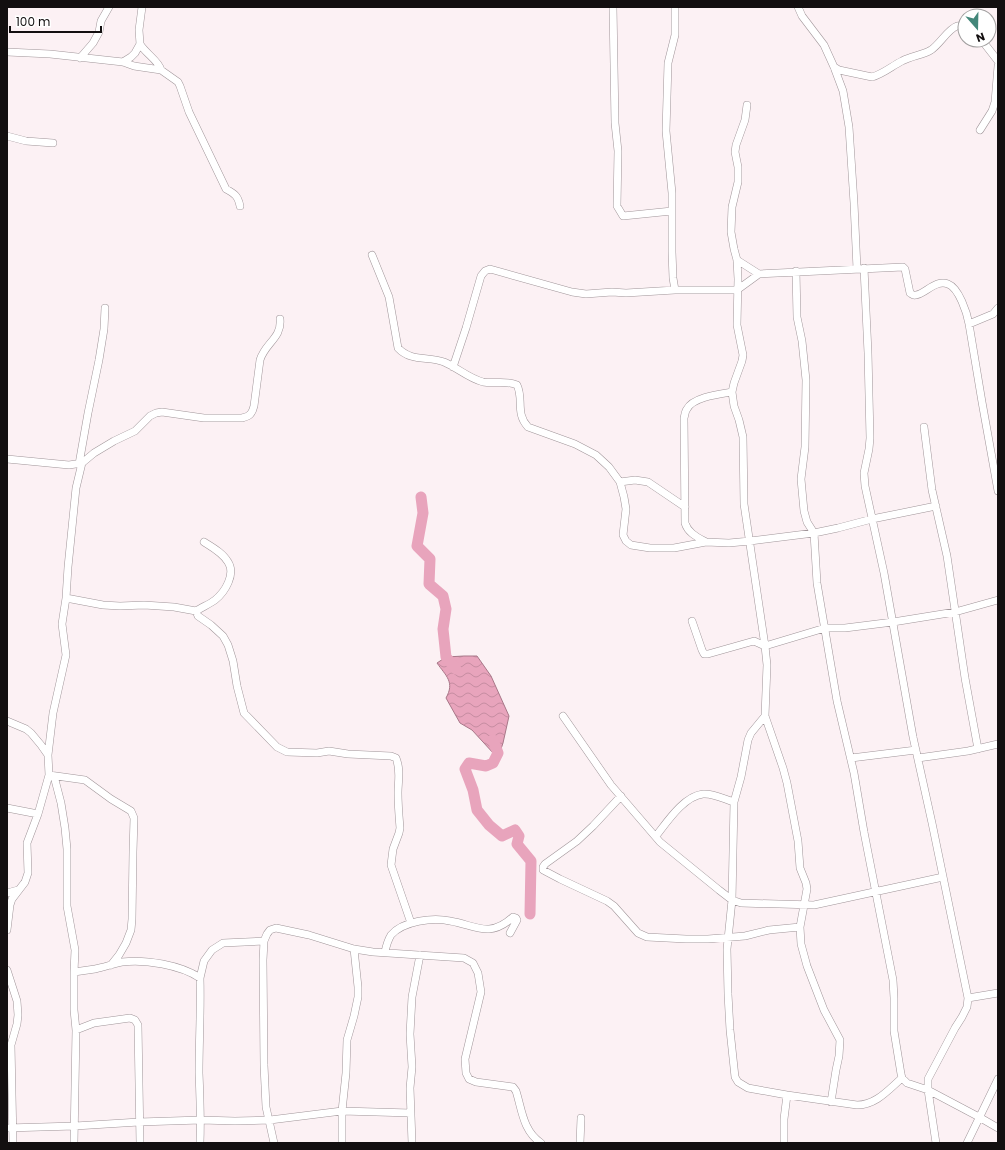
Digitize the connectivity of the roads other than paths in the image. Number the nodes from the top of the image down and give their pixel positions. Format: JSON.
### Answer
{"nodes":[{"id":1,"x":109,"y":7,"type":"edge"},
{"id":2,"x":142,"y":7,"type":"edge"},
{"id":3,"x":613,"y":7,"type":"edge"},
{"id":4,"x":675,"y":7,"type":"edge"},
{"id":5,"x":798,"y":7,"type":"edge"},
{"id":6,"x":957,"y":26,"type":"edge"},
{"id":7,"x":140,"y":44,"type":"junction"},
{"id":8,"x":988,"y":48,"type":"edge"},
{"id":9,"x":7,"y":52,"type":"edge"},
{"id":10,"x":80,"y":58,"type":"junction"},
{"id":11,"x":998,"y":61,"type":"edge"},
{"id":12,"x":123,"y":62,"type":"junction"},
{"id":13,"x":998,"y":66,"type":"edge"},
{"id":14,"x":834,"y":67,"type":"junction"},
{"id":15,"x":161,"y":70,"type":"junction"},
{"id":16,"x":747,"y":105,"type":"dead end"},
{"id":17,"x":980,"y":130,"type":"dead end"},
{"id":18,"x":7,"y":136,"type":"edge"},
{"id":19,"x":54,"y":143,"type":"dead end"},
{"id":20,"x":240,"y":206,"type":"dead end"},
{"id":21,"x":672,"y":211,"type":"junction"},
{"id":22,"x":372,"y":255,"type":"dead end"},
{"id":23,"x":737,"y":260,"type":"junction"},
{"id":24,"x":860,"y":268,"type":"junction"},
{"id":25,"x":796,"y":271,"type":"junction"},
{"id":26,"x":759,"y":274,"type":"junction"},
{"id":27,"x":675,"y":290,"type":"junction"},
{"id":28,"x":737,"y":290,"type":"junction"},
{"id":29,"x":105,"y":308,"type":"dead end"},
{"id":30,"x":998,"y":308,"type":"edge"},
{"id":31,"x":280,"y":319,"type":"dead end"},
{"id":32,"x":969,"y":324,"type":"junction"},
{"id":33,"x":453,"y":367,"type":"junction"},
{"id":34,"x":732,"y":392,"type":"junction"},
{"id":35,"x":924,"y":427,"type":"dead end"},
{"id":36,"x":7,"y":459,"type":"edge"},
{"id":37,"x":80,"y":463,"type":"junction"},
{"id":38,"x":620,"y":482,"type":"junction"},
{"id":39,"x":998,"y":491,"type":"edge"},
{"id":40,"x":936,"y":506,"type":"junction"},
{"id":41,"x":685,"y":507,"type":"junction"},
{"id":42,"x":872,"y":519,"type":"junction"},
{"id":43,"x":814,"y":533,"type":"junction"},
{"id":44,"x":750,"y":541,"type":"junction"},
{"id":45,"x":204,"y":542,"type":"dead end"},
{"id":46,"x":706,"y":542,"type":"junction"},
{"id":47,"x":66,"y":598,"type":"junction"},
{"id":48,"x":998,"y":600,"type":"edge"},
{"id":49,"x":196,"y":611,"type":"junction"},
{"id":50,"x":955,"y":612,"type":"junction"},
{"id":51,"x":692,"y":621,"type":"dead end"},
{"id":52,"x":893,"y":622,"type":"junction"},
{"id":53,"x":825,"y":628,"type":"junction"},
{"id":54,"x":765,"y":646,"type":"junction"},
{"id":55,"x":563,"y":716,"type":"dead end"},
{"id":56,"x":765,"y":716,"type":"junction"},
{"id":57,"x":7,"y":721,"type":"edge"},
{"id":58,"x":998,"y":744,"type":"edge"},
{"id":59,"x":978,"y":749,"type":"junction"},
{"id":60,"x":916,"y":750,"type":"junction"},
{"id":61,"x":48,"y":754,"type":"junction"},
{"id":62,"x":851,"y":758,"type":"junction"},
{"id":63,"x":918,"y":758,"type":"junction"},
{"id":64,"x":52,"y":775,"type":"junction"},
{"id":65,"x":621,"y":796,"type":"junction"},
{"id":66,"x":734,"y":802,"type":"junction"},
{"id":67,"x":7,"y":808,"type":"edge"},
{"id":68,"x":38,"y":814,"type":"junction"},
{"id":69,"x":656,"y":836,"type":"junction"},
{"id":70,"x":943,"y":877,"type":"junction"},
{"id":71,"x":18,"y":890,"type":"junction"},
{"id":72,"x":877,"y":892,"type":"junction"},
{"id":73,"x":7,"y":893,"type":"edge"},
{"id":74,"x":732,"y":900,"type":"junction"},
{"id":75,"x":804,"y":906,"type":"junction"},
{"id":76,"x":411,"y":923,"type":"junction"},
{"id":77,"x":800,"y":927,"type":"junction"},
{"id":78,"x":7,"y":930,"type":"edge"},
{"id":79,"x":510,"y":933,"type":"dead end"},
{"id":80,"x":728,"y":937,"type":"junction"},
{"id":81,"x":264,"y":941,"type":"junction"},
{"id":82,"x":354,"y":949,"type":"junction"},
{"id":83,"x":385,"y":952,"type":"junction"},
{"id":84,"x":420,"y":955,"type":"junction"},
{"id":85,"x":110,"y":965,"type":"junction"},
{"id":86,"x":7,"y":970,"type":"edge"},
{"id":87,"x":74,"y":972,"type":"junction"},
{"id":88,"x":200,"y":978,"type":"junction"},
{"id":89,"x":998,"y":993,"type":"edge"},
{"id":90,"x":968,"y":998,"type":"junction"},
{"id":91,"x":76,"y":1030,"type":"junction"},
{"id":92,"x":902,"y":1078,"type":"junction"},
{"id":93,"x":998,"y":1080,"type":"edge"},
{"id":94,"x":928,"y":1090,"type":"junction"},
{"id":95,"x":787,"y":1095,"type":"junction"},
{"id":96,"x":830,"y":1102,"type":"junction"},
{"id":97,"x":342,"y":1112,"type":"junction"},
{"id":98,"x":410,"y":1113,"type":"junction"},
{"id":99,"x":979,"y":1117,"type":"junction"},
{"id":100,"x":581,"y":1118,"type":"dead end"},
{"id":101,"x":201,"y":1120,"type":"junction"},
{"id":102,"x":270,"y":1120,"type":"junction"},
{"id":103,"x":139,"y":1122,"type":"junction"},
{"id":104,"x":75,"y":1126,"type":"junction"},
{"id":105,"x":10,"y":1128,"type":"edge"},
{"id":106,"x":998,"y":1128,"type":"edge"},
{"id":107,"x":13,"y":1143,"type":"edge"},
{"id":108,"x":74,"y":1143,"type":"edge"},
{"id":109,"x":140,"y":1143,"type":"edge"},
{"id":110,"x":200,"y":1143,"type":"edge"},
{"id":111,"x":274,"y":1143,"type":"edge"},
{"id":112,"x":342,"y":1143,"type":"edge"},
{"id":113,"x":412,"y":1143,"type":"edge"},
{"id":114,"x":541,"y":1143,"type":"edge"},
{"id":115,"x":580,"y":1143,"type":"edge"},
{"id":116,"x":784,"y":1143,"type":"edge"},
{"id":117,"x":936,"y":1143,"type":"edge"},
{"id":118,"x":967,"y":1143,"type":"edge"}],
"edges":[{"from":1,"to":10,"type":"street"},
{"from":2,"to":7,"type":"street"},
{"from":3,"to":21,"type":"street"},
{"from":4,"to":21,"type":"street"},
{"from":5,"to":14,"type":"street"},
{"from":6,"to":14,"type":"street"},
{"from":7,"to":12,"type":"street"},
{"from":7,"to":15,"type":"street"},
{"from":8,"to":11,"type":"street"},
{"from":9,"to":10,"type":"street"},
{"from":10,"to":12,"type":"street"},
{"from":12,"to":15,"type":"street"},
{"from":13,"to":17,"type":"street"},
{"from":14,"to":24,"type":"street"},
{"from":15,"to":20,"type":"street"},
{"from":16,"to":23,"type":"street"},
{"from":18,"to":19,"type":"street"},
{"from":21,"to":27,"type":"street"},
{"from":22,"to":33,"type":"street"},
{"from":23,"to":26,"type":"street"},
{"from":23,"to":28,"type":"street"},
{"from":24,"to":25,"type":"street"},
{"from":24,"to":32,"type":"street"},
{"from":24,"to":42,"type":"street"},
{"from":25,"to":26,"type":"street"},
{"from":25,"to":43,"type":"street"},
{"from":26,"to":28,"type":"street"},
{"from":27,"to":28,"type":"street"},
{"from":27,"to":33,"type":"street"},
{"from":28,"to":34,"type":"street"},
{"from":29,"to":37,"type":"street"},
{"from":30,"to":32,"type":"street"},
{"from":31,"to":37,"type":"street"},
{"from":32,"to":39,"type":"street"},
{"from":33,"to":38,"type":"street"},
{"from":34,"to":41,"type":"street"},
{"from":34,"to":44,"type":"street"},
{"from":35,"to":40,"type":"street"},
{"from":36,"to":37,"type":"street"},
{"from":37,"to":47,"type":"street"},
{"from":38,"to":41,"type":"street"},
{"from":38,"to":46,"type":"street"},
{"from":40,"to":42,"type":"street"},
{"from":40,"to":50,"type":"street"},
{"from":41,"to":46,"type":"street"},
{"from":42,"to":43,"type":"street"},
{"from":42,"to":52,"type":"street"},
{"from":43,"to":44,"type":"street"},
{"from":43,"to":53,"type":"street"},
{"from":44,"to":46,"type":"street"},
{"from":44,"to":54,"type":"street"},
{"from":45,"to":49,"type":"street"},
{"from":47,"to":49,"type":"street"},
{"from":47,"to":61,"type":"street"},
{"from":48,"to":50,"type":"street"},
{"from":49,"to":76,"type":"street"},
{"from":50,"to":52,"type":"street"},
{"from":50,"to":59,"type":"street"},
{"from":51,"to":54,"type":"street"},
{"from":52,"to":53,"type":"street"},
{"from":52,"to":60,"type":"street"},
{"from":53,"to":54,"type":"street"},
{"from":53,"to":62,"type":"street"},
{"from":54,"to":56,"type":"street"},
{"from":55,"to":65,"type":"street"},
{"from":56,"to":66,"type":"street"},
{"from":56,"to":75,"type":"street"},
{"from":57,"to":61,"type":"street"},
{"from":58,"to":59,"type":"street"},
{"from":59,"to":63,"type":"street"},
{"from":60,"to":62,"type":"street"},
{"from":60,"to":63,"type":"street"},
{"from":61,"to":64,"type":"street"},
{"from":62,"to":72,"type":"street"},
{"from":63,"to":70,"type":"street"},
{"from":64,"to":68,"type":"street"},
{"from":64,"to":85,"type":"street"},
{"from":64,"to":87,"type":"street"},
{"from":65,"to":69,"type":"street"},
{"from":65,"to":80,"type":"street"},
{"from":66,"to":69,"type":"street"},
{"from":66,"to":74,"type":"street"},
{"from":67,"to":68,"type":"street"},
{"from":68,"to":71,"type":"street"},
{"from":69,"to":74,"type":"street"},
{"from":70,"to":72,"type":"street"},
{"from":70,"to":90,"type":"street"},
{"from":71,"to":73,"type":"street"},
{"from":71,"to":78,"type":"street"},
{"from":72,"to":75,"type":"street"},
{"from":72,"to":92,"type":"street"},
{"from":74,"to":75,"type":"street"},
{"from":74,"to":80,"type":"street"},
{"from":75,"to":77,"type":"street"},
{"from":76,"to":79,"type":"street"},
{"from":76,"to":83,"type":"street"},
{"from":77,"to":80,"type":"street"},
{"from":77,"to":96,"type":"street"},
{"from":80,"to":95,"type":"street"},
{"from":81,"to":82,"type":"street"},
{"from":81,"to":88,"type":"street"},
{"from":81,"to":102,"type":"street"},
{"from":82,"to":83,"type":"street"},
{"from":82,"to":97,"type":"street"},
{"from":83,"to":84,"type":"street"},
{"from":84,"to":98,"type":"street"},
{"from":84,"to":114,"type":"street"},
{"from":85,"to":87,"type":"street"},
{"from":85,"to":88,"type":"street"},
{"from":86,"to":105,"type":"street"},
{"from":87,"to":91,"type":"street"},
{"from":88,"to":101,"type":"street"},
{"from":89,"to":90,"type":"street"},
{"from":90,"to":94,"type":"street"},
{"from":91,"to":103,"type":"street"},
{"from":91,"to":104,"type":"street"},
{"from":92,"to":94,"type":"street"},
{"from":92,"to":96,"type":"street"},
{"from":93,"to":99,"type":"street"},
{"from":94,"to":99,"type":"street"},
{"from":94,"to":117,"type":"street"},
{"from":95,"to":96,"type":"street"},
{"from":95,"to":116,"type":"street"},
{"from":97,"to":98,"type":"street"},
{"from":97,"to":102,"type":"street"},
{"from":97,"to":112,"type":"street"},
{"from":98,"to":113,"type":"street"},
{"from":99,"to":106,"type":"street"},
{"from":99,"to":118,"type":"street"},
{"from":100,"to":115,"type":"street"},
{"from":101,"to":102,"type":"street"},
{"from":101,"to":103,"type":"street"},
{"from":101,"to":110,"type":"street"},
{"from":102,"to":111,"type":"street"},
{"from":103,"to":104,"type":"street"},
{"from":103,"to":109,"type":"street"},
{"from":104,"to":105,"type":"street"},
{"from":104,"to":108,"type":"street"},
{"from":105,"to":107,"type":"street"}]}
